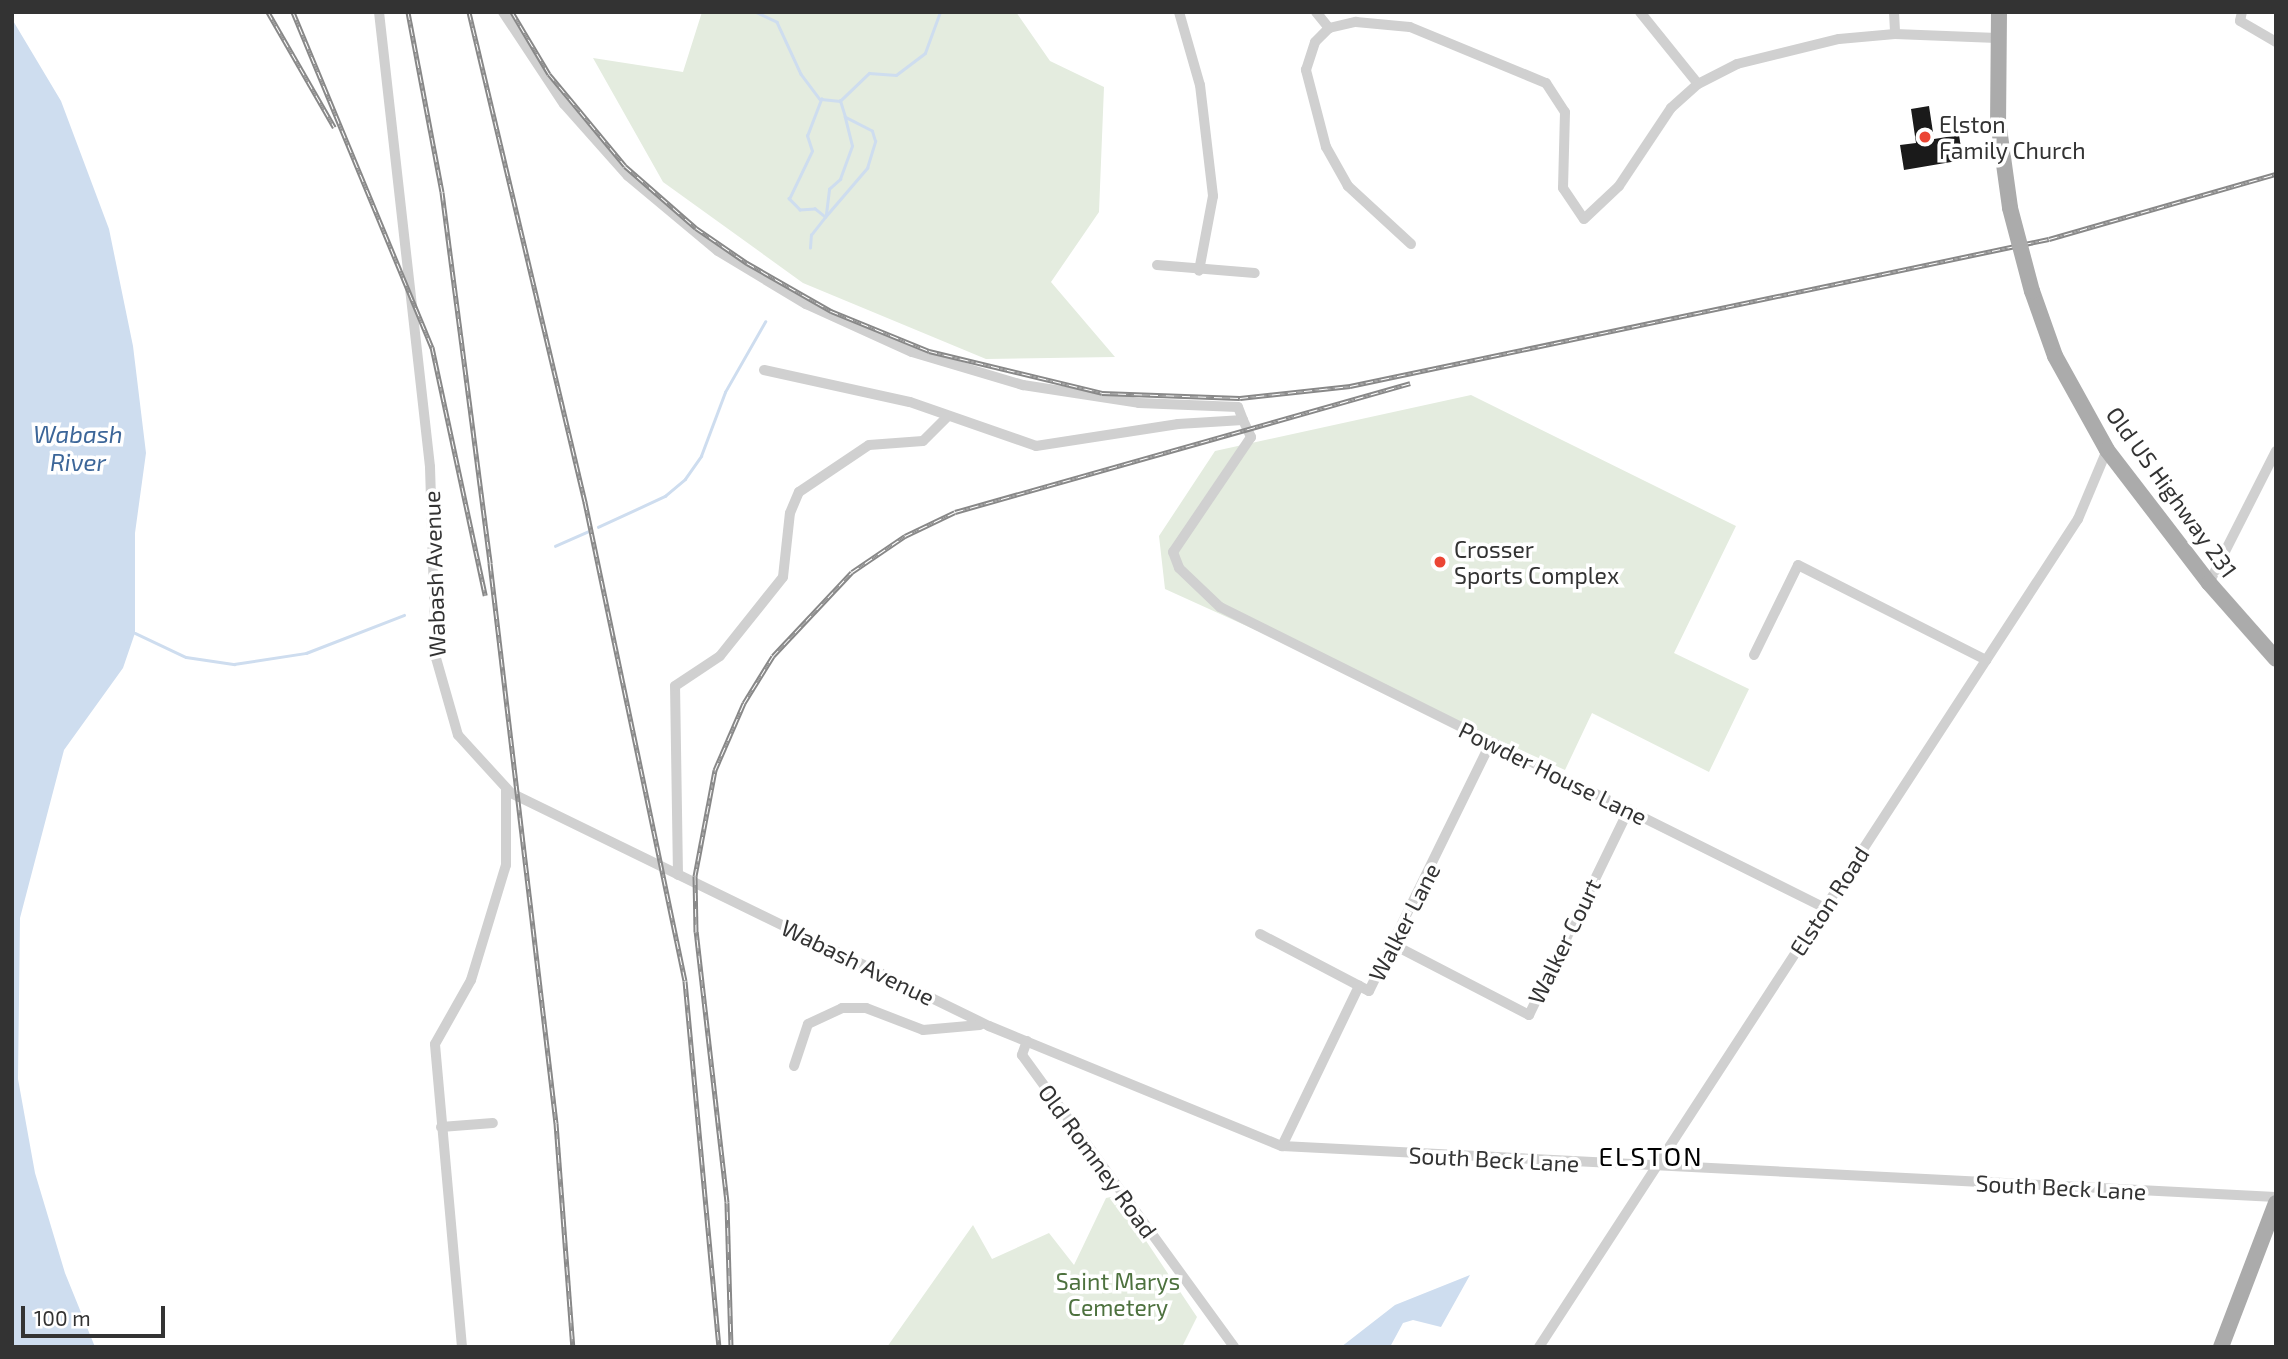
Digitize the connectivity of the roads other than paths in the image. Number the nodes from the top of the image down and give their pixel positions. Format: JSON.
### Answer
{"nodes":[{"id":1,"x":379,"y":12,"type":"edge"},
{"id":2,"x":503,"y":12,"type":"edge"},
{"id":3,"x":1179,"y":12,"type":"edge"},
{"id":4,"x":1316,"y":12,"type":"edge"},
{"id":5,"x":1640,"y":12,"type":"edge"},
{"id":6,"x":1894,"y":12,"type":"edge"},
{"id":7,"x":1999,"y":12,"type":"edge"},
{"id":8,"x":2242,"y":12,"type":"edge"},
{"id":9,"x":1329,"y":28,"type":"junction"},
{"id":10,"x":1895,"y":34,"type":"junction"},
{"id":11,"x":1997,"y":38,"type":"junction"},
{"id":12,"x":2276,"y":42,"type":"edge"},
{"id":13,"x":1698,"y":84,"type":"junction"},
{"id":14,"x":1411,"y":244,"type":"dead end"},
{"id":15,"x":1157,"y":265,"type":"dead end"},
{"id":16,"x":1199,"y":271,"type":"junction"},
{"id":17,"x":1255,"y":273,"type":"dead end"},
{"id":18,"x":764,"y":370,"type":"dead end"},
{"id":19,"x":947,"y":417,"type":"junction"},
{"id":20,"x":1243,"y":420,"type":"junction"},
{"id":21,"x":2107,"y":450,"type":"junction"},
{"id":22,"x":2276,"y":451,"type":"edge"},
{"id":23,"x":2208,"y":583,"type":"junction"},
{"id":24,"x":1754,"y":655,"type":"dead end"},
{"id":25,"x":2276,"y":659,"type":"edge"},
{"id":26,"x":1986,"y":660,"type":"junction"},
{"id":27,"x":1491,"y":743,"type":"junction"},
{"id":28,"x":506,"y":789,"type":"junction"},
{"id":29,"x":1629,"y":809,"type":"junction"},
{"id":30,"x":678,"y":875,"type":"junction"},
{"id":31,"x":1825,"y":908,"type":"junction"},
{"id":32,"x":1260,"y":934,"type":"dead end"},
{"id":33,"x":1396,"y":946,"type":"junction"},
{"id":34,"x":1359,"y":986,"type":"junction"},
{"id":35,"x":989,"y":1026,"type":"junction"},
{"id":36,"x":1027,"y":1041,"type":"junction"},
{"id":37,"x":794,"y":1066,"type":"dead end"},
{"id":38,"x":493,"y":1123,"type":"dead end"},
{"id":39,"x":441,"y":1127,"type":"junction"},
{"id":40,"x":1282,"y":1146,"type":"junction"},
{"id":41,"x":1655,"y":1166,"type":"junction"},
{"id":42,"x":2276,"y":1200,"type":"edge"},
{"id":43,"x":462,"y":1347,"type":"edge"},
{"id":44,"x":1234,"y":1347,"type":"edge"},
{"id":45,"x":1539,"y":1347,"type":"edge"},
{"id":46,"x":2221,"y":1347,"type":"edge"}],
"edges":[{"from":1,"to":28,"type":"street","name":"Wabash Avenue"},
{"from":2,"to":20,"type":"street"},
{"from":3,"to":16,"type":"street"},
{"from":4,"to":9,"type":"street"},
{"from":5,"to":13,"type":"street"},
{"from":6,"to":10,"type":"street"},
{"from":7,"to":11,"type":"main road","name":"Old US Highway 231"},
{"from":8,"to":12,"type":"street"},
{"from":9,"to":13,"type":"street"},
{"from":9,"to":14,"type":"street"},
{"from":10,"to":11,"type":"street"},
{"from":10,"to":13,"type":"street"},
{"from":11,"to":21,"type":"main road","name":"Old US Highway 231","bridge":true},
{"from":15,"to":16,"type":"street"},
{"from":16,"to":17,"type":"street"},
{"from":18,"to":19,"type":"street"},
{"from":19,"to":20,"type":"street"},
{"from":19,"to":30,"type":"street"},
{"from":20,"to":27,"type":"street","name":"Powder House Lane"},
{"from":21,"to":23,"type":"main road","name":"Old US Highway 231"},
{"from":21,"to":26,"type":"street","name":"Elston Road"},
{"from":22,"to":23,"type":"street"},
{"from":23,"to":25,"type":"main road","name":"Old US Highway 231"},
{"from":24,"to":26,"type":"street"},
{"from":26,"to":31,"type":"street","name":"Elston Road"},
{"from":27,"to":29,"type":"street","name":"Powder House Lane"},
{"from":27,"to":33,"type":"street","name":"Walker Lane"},
{"from":28,"to":30,"type":"street","name":"Wabash Avenue"},
{"from":28,"to":39,"type":"street"},
{"from":29,"to":31,"type":"street","name":"Powder House Lane"},
{"from":29,"to":33,"type":"street","name":"Walker Court"},
{"from":30,"to":35,"type":"street","name":"Wabash Avenue"},
{"from":31,"to":41,"type":"street","name":"Elston Road"},
{"from":32,"to":34,"type":"street","name":"Walker Lane"},
{"from":33,"to":34,"type":"street","name":"Walker Lane"},
{"from":34,"to":40,"type":"street"},
{"from":35,"to":36,"type":"street","name":"Wabash Avenue"},
{"from":35,"to":37,"type":"street"},
{"from":36,"to":40,"type":"street","name":"South Beck Lane"},
{"from":36,"to":44,"type":"street","name":"Old Romney Road"},
{"from":38,"to":39,"type":"street"},
{"from":39,"to":43,"type":"street"},
{"from":40,"to":41,"type":"street","name":"South Beck Lane"},
{"from":41,"to":42,"type":"street","name":"South Beck Lane"},
{"from":41,"to":45,"type":"street","name":"Elston Road"},
{"from":42,"to":46,"type":"main road"}]}
